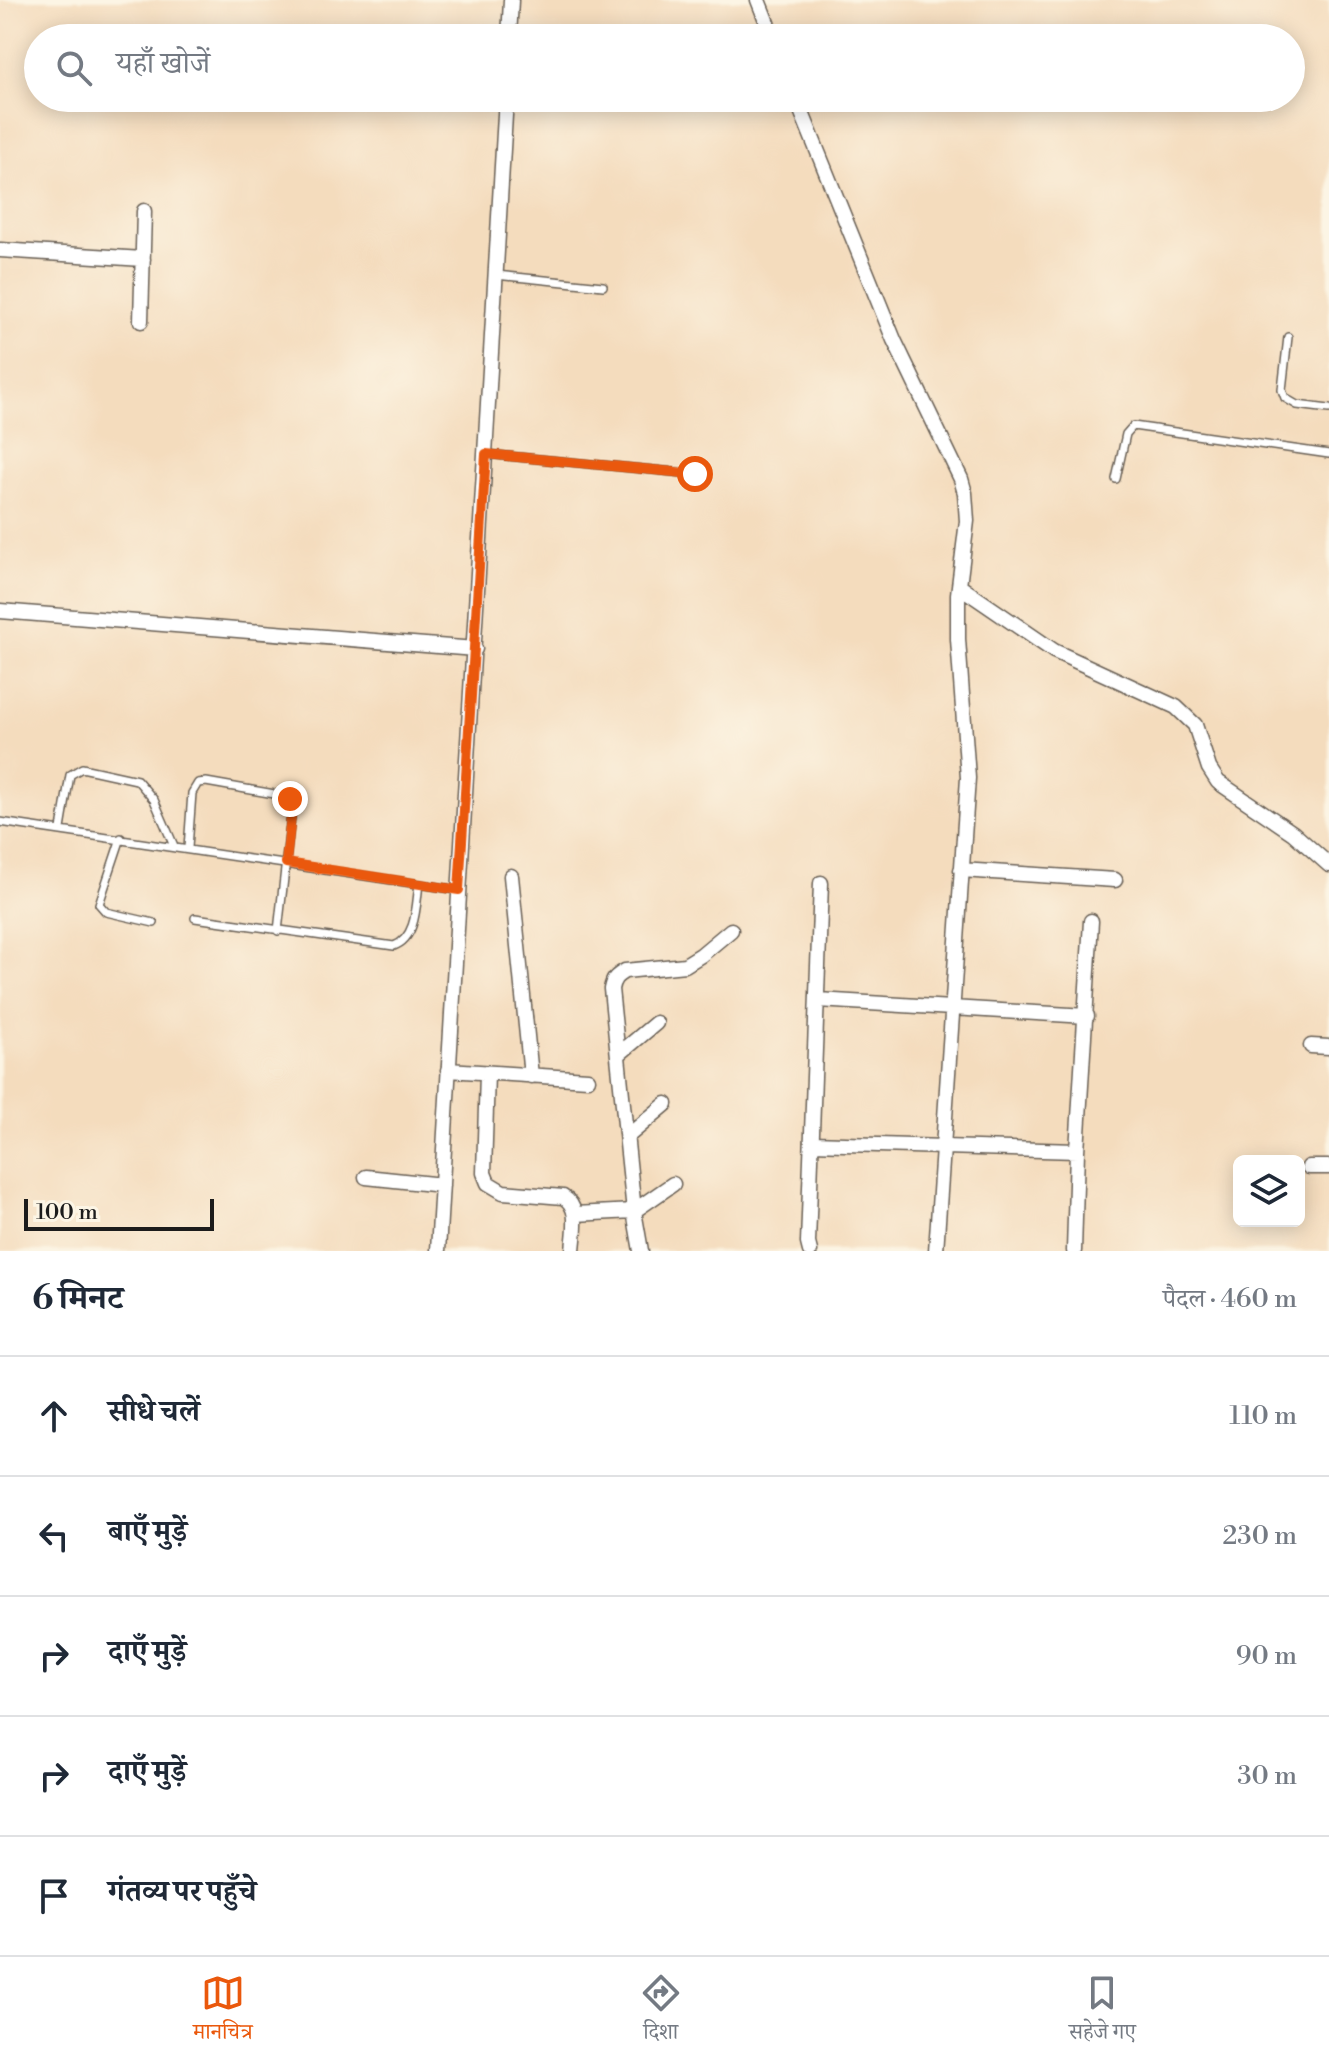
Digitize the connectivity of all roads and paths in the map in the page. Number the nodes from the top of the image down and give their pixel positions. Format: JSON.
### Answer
{"nodes":[{"id":1,"x":511,"y":0,"type":"edge"},
{"id":2,"x":758,"y":0,"type":"edge"},
{"id":3,"x":510,"y":24,"type":"edge"},
{"id":4,"x":767,"y":24,"type":"edge"},
{"id":5,"x":505,"y":112,"type":"edge"},
{"id":6,"x":802,"y":112,"type":"edge"},
{"id":7,"x":144,"y":211,"type":"dead end"},
{"id":8,"x":0,"y":250,"type":"edge"},
{"id":9,"x":143,"y":259,"type":"junction"},
{"id":10,"x":496,"y":275,"type":"junction"},
{"id":11,"x":603,"y":286,"type":"dead end"},
{"id":12,"x":141,"y":321,"type":"dead end"},
{"id":13,"x":1288,"y":337,"type":"dead end"},
{"id":14,"x":1329,"y":409,"type":"edge"},
{"id":15,"x":486,"y":454,"type":"junction"},
{"id":16,"x":1329,"y":454,"type":"edge"},
{"id":17,"x":695,"y":474,"type":"dead end"},
{"id":18,"x":1116,"y":479,"type":"dead end"},
{"id":19,"x":959,"y":586,"type":"junction"},
{"id":20,"x":0,"y":611,"type":"edge"},
{"id":21,"x":475,"y":649,"type":"junction"},
{"id":22,"x":0,"y":822,"type":"edge"},
{"id":23,"x":61,"y":829,"type":"junction"},
{"id":24,"x":121,"y":838,"type":"junction"},
{"id":25,"x":174,"y":846,"type":"junction"},
{"id":26,"x":188,"y":848,"type":"junction"},
{"id":27,"x":286,"y":863,"type":"junction"},
{"id":28,"x":1329,"y":865,"type":"edge"},
{"id":29,"x":961,"y":870,"type":"junction"},
{"id":30,"x":511,"y":876,"type":"dead end"},
{"id":31,"x":1115,"y":880,"type":"dead end"},
{"id":32,"x":821,"y":883,"type":"dead end"},
{"id":33,"x":419,"y":884,"type":"junction"},
{"id":34,"x":459,"y":890,"type":"junction"},
{"id":35,"x":195,"y":918,"type":"dead end"},
{"id":36,"x":1091,"y":921,"type":"dead end"},
{"id":37,"x":154,"y":923,"type":"dead end"},
{"id":38,"x":731,"y":930,"type":"dead end"},
{"id":39,"x":278,"y":931,"type":"junction"},
{"id":40,"x":818,"y":1000,"type":"junction"},
{"id":41,"x":951,"y":1008,"type":"junction"},
{"id":42,"x":1087,"y":1016,"type":"junction"},
{"id":43,"x":656,"y":1023,"type":"dead end"},
{"id":44,"x":1311,"y":1046,"type":"dead end"},
{"id":45,"x":1329,"y":1047,"type":"edge"},
{"id":46,"x":618,"y":1055,"type":"junction"},
{"id":47,"x":448,"y":1070,"type":"junction"},
{"id":48,"x":487,"y":1073,"type":"junction"},
{"id":49,"x":531,"y":1076,"type":"junction"},
{"id":50,"x":588,"y":1079,"type":"dead end"},
{"id":51,"x":666,"y":1104,"type":"dead end"},
{"id":52,"x":628,"y":1136,"type":"junction"},
{"id":53,"x":812,"y":1143,"type":"junction"},
{"id":54,"x":943,"y":1147,"type":"junction"},
{"id":55,"x":1077,"y":1151,"type":"junction"},
{"id":56,"x":1309,"y":1167,"type":"dead end"},
{"id":57,"x":1329,"y":1167,"type":"edge"},
{"id":58,"x":366,"y":1177,"type":"dead end"},
{"id":59,"x":673,"y":1184,"type":"dead end"},
{"id":60,"x":442,"y":1185,"type":"junction"},
{"id":61,"x":634,"y":1211,"type":"junction"},
{"id":62,"x":575,"y":1214,"type":"junction"},
{"id":63,"x":438,"y":1251,"type":"edge"},
{"id":64,"x":573,"y":1251,"type":"edge"},
{"id":65,"x":641,"y":1251,"type":"edge"},
{"id":66,"x":810,"y":1251,"type":"edge"},
{"id":67,"x":936,"y":1251,"type":"edge"},
{"id":68,"x":1074,"y":1251,"type":"edge"}],
"edges":[{"from":1,"to":3,"type":"street"},
{"from":2,"to":4,"type":"street"},
{"from":5,"to":10,"type":"street"},
{"from":6,"to":19,"type":"street"},
{"from":7,"to":9,"type":"street"},
{"from":8,"to":9,"type":"street"},
{"from":9,"to":12,"type":"street"},
{"from":10,"to":11,"type":"lane"},
{"from":10,"to":15,"type":"street"},
{"from":13,"to":14,"type":"lane"},
{"from":15,"to":17,"type":"lane"},
{"from":15,"to":21,"type":"street"},
{"from":16,"to":18,"type":"lane"},
{"from":19,"to":28,"type":"street"},
{"from":19,"to":29,"type":"street"},
{"from":20,"to":21,"type":"street"},
{"from":21,"to":34,"type":"street"},
{"from":22,"to":23,"type":"lane"},
{"from":23,"to":24,"type":"lane"},
{"from":23,"to":25,"type":"lane"},
{"from":24,"to":25,"type":"lane"},
{"from":24,"to":37,"type":"lane"},
{"from":25,"to":26,"type":"lane"},
{"from":26,"to":27,"type":"lane"},
{"from":26,"to":27,"type":"lane"},
{"from":27,"to":33,"type":"lane"},
{"from":27,"to":39,"type":"lane"},
{"from":29,"to":31,"type":"street"},
{"from":29,"to":41,"type":"street"},
{"from":30,"to":49,"type":"street"},
{"from":32,"to":40,"type":"street"},
{"from":33,"to":34,"type":"lane"},
{"from":33,"to":39,"type":"lane"},
{"from":34,"to":47,"type":"street"},
{"from":35,"to":39,"type":"lane"},
{"from":36,"to":42,"type":"street"},
{"from":38,"to":46,"type":"street"},
{"from":40,"to":41,"type":"street"},
{"from":40,"to":53,"type":"street"},
{"from":41,"to":42,"type":"street"},
{"from":41,"to":54,"type":"street"},
{"from":42,"to":55,"type":"street"},
{"from":43,"to":46,"type":"street"},
{"from":44,"to":45,"type":"street"},
{"from":46,"to":52,"type":"street"},
{"from":47,"to":48,"type":"street"},
{"from":47,"to":60,"type":"street"},
{"from":48,"to":49,"type":"street"},
{"from":48,"to":62,"type":"street"},
{"from":49,"to":50,"type":"street"},
{"from":51,"to":52,"type":"street"},
{"from":52,"to":61,"type":"street"},
{"from":53,"to":54,"type":"street"},
{"from":53,"to":66,"type":"street"},
{"from":54,"to":55,"type":"street"},
{"from":54,"to":67,"type":"street"},
{"from":55,"to":68,"type":"street"},
{"from":56,"to":57,"type":"street"},
{"from":58,"to":60,"type":"street"},
{"from":59,"to":61,"type":"street"},
{"from":60,"to":63,"type":"street"},
{"from":61,"to":62,"type":"street"},
{"from":61,"to":65,"type":"street"},
{"from":62,"to":64,"type":"street"}]}
